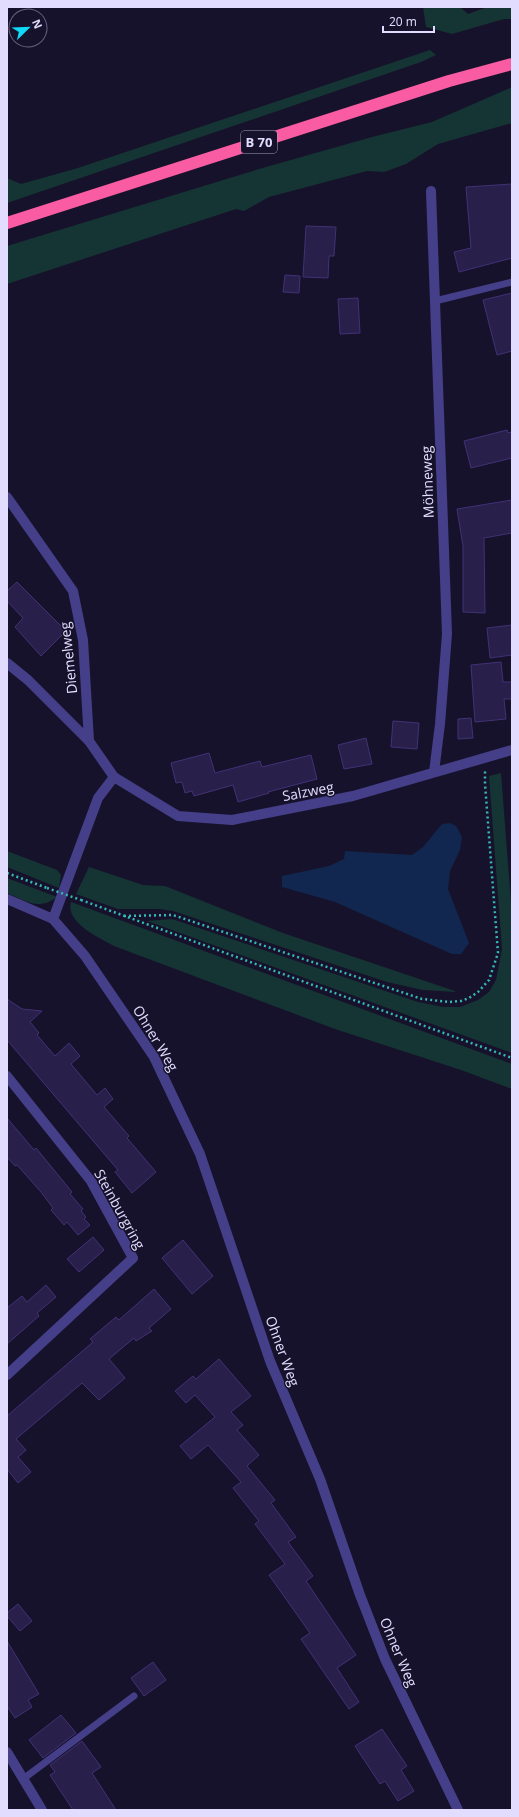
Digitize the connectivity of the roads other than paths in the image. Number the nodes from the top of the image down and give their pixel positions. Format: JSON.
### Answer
{"nodes":[{"id":1,"x":512,"y":64,"type":"edge"},
{"id":2,"x":431,"y":191,"type":"dead end"},
{"id":3,"x":7,"y":223,"type":"edge"},
{"id":4,"x":512,"y":282,"type":"edge"},
{"id":5,"x":435,"y":302,"type":"junction"},
{"id":6,"x":7,"y":497,"type":"edge"},
{"id":7,"x":7,"y":663,"type":"edge"},
{"id":8,"x":88,"y":741,"type":"junction"},
{"id":9,"x":512,"y":750,"type":"edge"},
{"id":10,"x":434,"y":772,"type":"junction"},
{"id":11,"x":114,"y":777,"type":"junction"},
{"id":12,"x":7,"y":899,"type":"edge"},
{"id":13,"x":53,"y":919,"type":"junction"},
{"id":14,"x":7,"y":1076,"type":"edge"},
{"id":15,"x":7,"y":1375,"type":"edge"},
{"id":16,"x":134,"y":1696,"type":"dead end"},
{"id":17,"x":7,"y":1752,"type":"edge"},
{"id":18,"x":23,"y":1779,"type":"junction"},
{"id":19,"x":42,"y":1810,"type":"edge"},
{"id":20,"x":458,"y":1810,"type":"edge"}],
"edges":[{"from":1,"to":3,"type":"highway","number":"B 70"},
{"from":2,"to":5,"type":"street","name":"Möhneweg"},
{"from":4,"to":5,"type":"lane"},
{"from":5,"to":10,"type":"street","name":"Möhneweg"},
{"from":6,"to":8,"type":"street","name":"Diemelweg"},
{"from":7,"to":8,"type":"street"},
{"from":8,"to":11,"type":"street"},
{"from":9,"to":10,"type":"street","name":"Salzweg"},
{"from":10,"to":11,"type":"street","name":"Salzweg"},
{"from":11,"to":13,"type":"street"},
{"from":12,"to":13,"type":"street"},
{"from":13,"to":20,"type":"street","name":"Ohner Weg"},
{"from":14,"to":15,"type":"street","name":"Steinburgring"},
{"from":16,"to":18,"type":"lane"},
{"from":17,"to":18,"type":"street"},
{"from":18,"to":19,"type":"street"}]}
